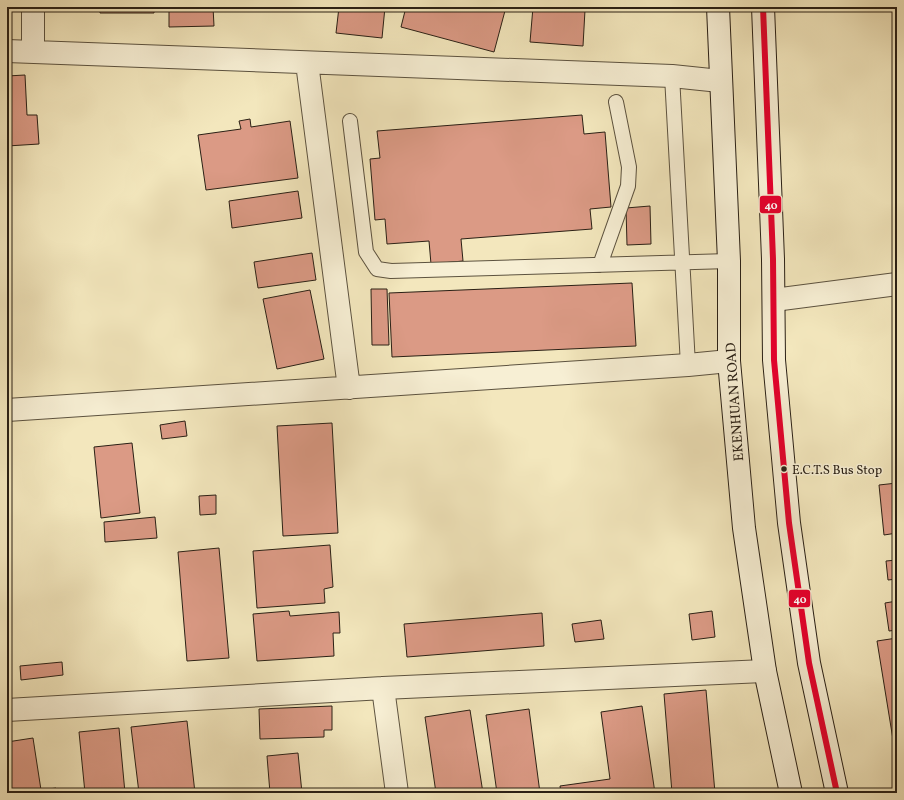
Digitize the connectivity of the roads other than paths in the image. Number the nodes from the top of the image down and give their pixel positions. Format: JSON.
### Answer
{"nodes":[{"id":1,"x":33,"y":7,"type":"edge"},
{"id":2,"x":718,"y":7,"type":"edge"},
{"id":3,"x":762,"y":7,"type":"edge"},
{"id":4,"x":7,"y":51,"type":"edge"},
{"id":5,"x":32,"y":52,"type":"junction"},
{"id":6,"x":307,"y":62,"type":"junction"},
{"id":7,"x":672,"y":76,"type":"junction"},
{"id":8,"x":720,"y":81,"type":"junction"},
{"id":9,"x":616,"y":102,"type":"dead end"},
{"id":10,"x":350,"y":121,"type":"dead end"},
{"id":11,"x":728,"y":260,"type":"junction"},
{"id":12,"x":683,"y":263,"type":"junction"},
{"id":13,"x":600,"y":265,"type":"junction"},
{"id":14,"x":897,"y":284,"type":"edge"},
{"id":15,"x":774,"y":300,"type":"junction"},
{"id":16,"x":729,"y":362,"type":"junction"},
{"id":17,"x":688,"y":366,"type":"junction"},
{"id":18,"x":349,"y":388,"type":"junction"},
{"id":19,"x":7,"y":410,"type":"edge"},
{"id":20,"x":765,"y":671,"type":"junction"},
{"id":21,"x":383,"y":688,"type":"junction"},
{"id":22,"x":7,"y":710,"type":"edge"},
{"id":23,"x":397,"y":793,"type":"edge"},
{"id":24,"x":791,"y":793,"type":"edge"},
{"id":25,"x":837,"y":793,"type":"edge"}],
"edges":[{"from":1,"to":5,"type":"street"},
{"from":2,"to":8,"type":"street","name":"EKENHUAN ROAD"},
{"from":3,"to":15,"type":"street"},
{"from":4,"to":5,"type":"street"},
{"from":5,"to":6,"type":"street"},
{"from":6,"to":7,"type":"street"},
{"from":6,"to":18,"type":"street"},
{"from":7,"to":8,"type":"street"},
{"from":7,"to":12,"type":"lane"},
{"from":8,"to":11,"type":"street","name":"EKENHUAN ROAD"},
{"from":9,"to":13,"type":"lane"},
{"from":10,"to":13,"type":"lane"},
{"from":11,"to":12,"type":"lane"},
{"from":11,"to":16,"type":"street","name":"EKENHUAN ROAD"},
{"from":12,"to":13,"type":"lane"},
{"from":12,"to":17,"type":"lane"},
{"from":14,"to":15,"type":"street"},
{"from":15,"to":25,"type":"street"},
{"from":16,"to":17,"type":"street"},
{"from":16,"to":20,"type":"street","name":"EKENHUAN ROAD"},
{"from":17,"to":18,"type":"street"},
{"from":18,"to":19,"type":"street"},
{"from":20,"to":21,"type":"street"},
{"from":20,"to":24,"type":"street","name":"EKENHUAN ROAD"},
{"from":21,"to":22,"type":"street"},
{"from":21,"to":23,"type":"street"}]}
